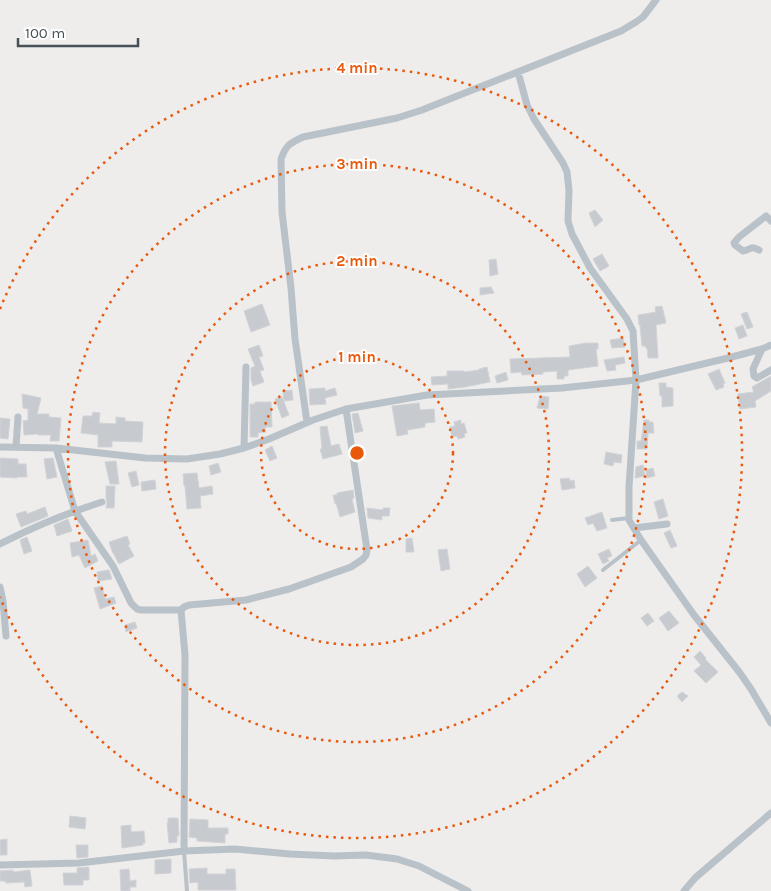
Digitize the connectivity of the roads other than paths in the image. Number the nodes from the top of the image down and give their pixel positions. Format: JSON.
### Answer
{"nodes":[{"id":1,"x":656,"y":0,"type":"edge"},
{"id":2,"x":518,"y":72,"type":"junction"},
{"id":3,"x":769,"y":216,"type":"edge"},
{"id":4,"x":759,"y":250,"type":"dead end"},
{"id":5,"x":771,"y":345,"type":"edge"},
{"id":6,"x":762,"y":349,"type":"junction"},
{"id":7,"x":246,"y":367,"type":"dead end"},
{"id":8,"x":771,"y":370,"type":"edge"},
{"id":9,"x":636,"y":380,"type":"junction"},
{"id":10,"x":346,"y":409,"type":"junction"},
{"id":11,"x":18,"y":417,"type":"dead end"},
{"id":12,"x":307,"y":422,"type":"junction"},
{"id":13,"x":0,"y":447,"type":"edge"},
{"id":14,"x":16,"y":447,"type":"junction"},
{"id":15,"x":56,"y":448,"type":"junction"},
{"id":16,"x":244,"y":448,"type":"junction"},
{"id":17,"x":102,"y":502,"type":"dead end"},
{"id":18,"x":75,"y":511,"type":"junction"},
{"id":19,"x":629,"y":518,"type":"junction"},
{"id":20,"x":612,"y":520,"type":"dead end"},
{"id":21,"x":667,"y":524,"type":"dead end"},
{"id":22,"x":634,"y":528,"type":"junction"},
{"id":23,"x":641,"y":540,"type":"junction"},
{"id":24,"x":0,"y":544,"type":"edge"},
{"id":25,"x":603,"y":570,"type":"dead end"},
{"id":26,"x":0,"y":587,"type":"edge"},
{"id":27,"x":181,"y":610,"type":"junction"},
{"id":28,"x":6,"y":636,"type":"dead end"},
{"id":29,"x":771,"y":723,"type":"edge"},
{"id":30,"x":771,"y":813,"type":"edge"},
{"id":31,"x":184,"y":851,"type":"junction"},
{"id":32,"x":0,"y":865,"type":"edge"},
{"id":33,"x":187,"y":891,"type":"edge"},
{"id":34,"x":468,"y":891,"type":"edge"},
{"id":35,"x":684,"y":891,"type":"edge"}],
"edges":[{"from":1,"to":2,"type":"street"},
{"from":2,"to":9,"type":"street"},
{"from":2,"to":12,"type":"street"},
{"from":3,"to":4,"type":"street"},
{"from":5,"to":6,"type":"street"},
{"from":6,"to":8,"type":"street"},
{"from":6,"to":9,"type":"street"},
{"from":7,"to":16,"type":"street"},
{"from":9,"to":10,"type":"street"},
{"from":9,"to":19,"type":"street"},
{"from":10,"to":12,"type":"street"},
{"from":10,"to":27,"type":"street"},
{"from":11,"to":14,"type":"street"},
{"from":12,"to":16,"type":"street"},
{"from":13,"to":14,"type":"street"},
{"from":14,"to":15,"type":"street"},
{"from":15,"to":16,"type":"street"},
{"from":15,"to":18,"type":"street"},
{"from":17,"to":18,"type":"street"},
{"from":18,"to":24,"type":"street"},
{"from":18,"to":27,"type":"street"},
{"from":19,"to":20,"type":"lane"},
{"from":19,"to":22,"type":"street"},
{"from":21,"to":22,"type":"street"},
{"from":22,"to":23,"type":"street"},
{"from":23,"to":25,"type":"lane"},
{"from":23,"to":29,"type":"street"},
{"from":26,"to":28,"type":"street"},
{"from":27,"to":31,"type":"street"},
{"from":30,"to":35,"type":"street"},
{"from":31,"to":32,"type":"street"},
{"from":31,"to":33,"type":"lane"},
{"from":31,"to":34,"type":"street"}]}
